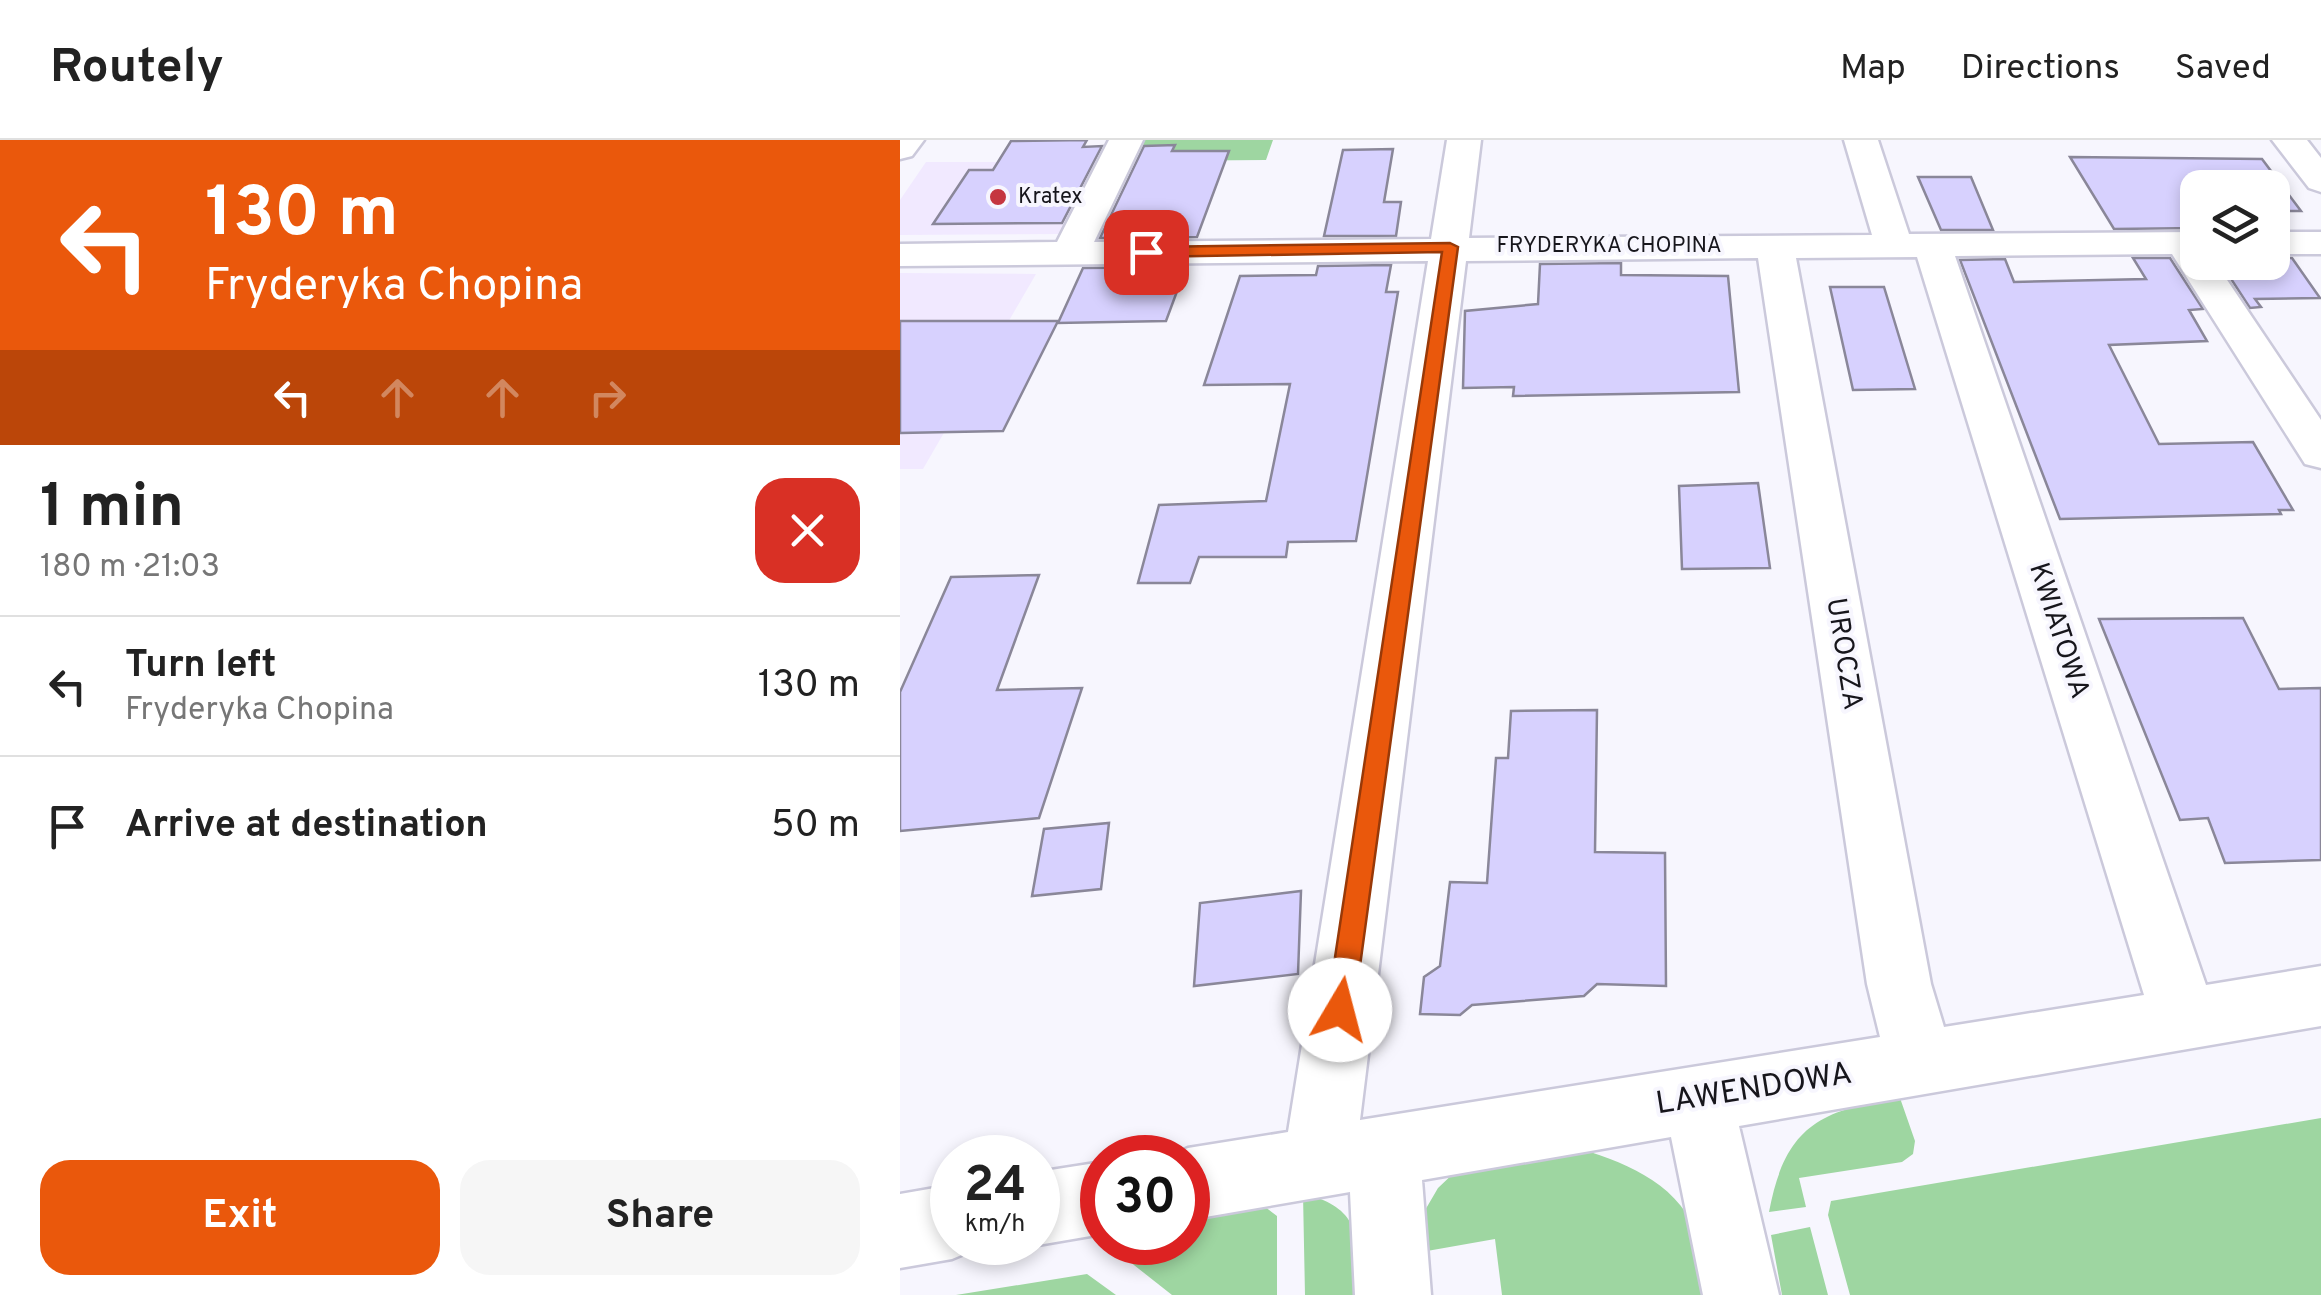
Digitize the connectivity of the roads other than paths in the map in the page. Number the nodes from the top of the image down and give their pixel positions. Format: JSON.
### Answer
{"nodes":[{"id":1,"x":907,"y":140,"type":"edge"},
{"id":2,"x":1126,"y":140,"type":"edge"},
{"id":3,"x":1464,"y":140,"type":"edge"},
{"id":4,"x":1861,"y":140,"type":"edge"},
{"id":5,"x":2288,"y":140,"type":"edge"},
{"id":6,"x":900,"y":149,"type":"edge"},
{"id":7,"x":2321,"y":181,"type":"edge"},
{"id":8,"x":2321,"y":242,"type":"edge"},
{"id":9,"x":2180,"y":243,"type":"edge"},
{"id":10,"x":2290,"y":243,"type":"edge"},
{"id":11,"x":1913,"y":244,"type":"junction"},
{"id":12,"x":1775,"y":245,"type":"junction"},
{"id":13,"x":1450,"y":247,"type":"junction"},
{"id":14,"x":1070,"y":253,"type":"junction"},
{"id":15,"x":900,"y":255,"type":"edge"},
{"id":16,"x":2213,"y":280,"type":"edge"},
{"id":17,"x":2321,"y":454,"type":"edge"},
{"id":18,"x":2321,"y":996,"type":"edge"},
{"id":19,"x":2184,"y":1018,"type":"junction"},
{"id":20,"x":1920,"y":1062,"type":"junction"},
{"id":21,"x":1698,"y":1099,"type":"junction"},
{"id":22,"x":1352,"y":1157,"type":"junction"},
{"id":23,"x":1210,"y":1180,"type":"edge"},
{"id":24,"x":930,"y":1226,"type":"edge"},
{"id":25,"x":900,"y":1231,"type":"edge"},
{"id":26,"x":1393,"y":1295,"type":"edge"},
{"id":27,"x":1741,"y":1295,"type":"edge"}],
"edges":[{"from":1,"to":6,"type":"street"},
{"from":2,"to":14,"type":"street"},
{"from":3,"to":13,"type":"street"},
{"from":4,"to":11,"type":"street","name":"KWIATOWA"},
{"from":5,"to":7,"type":"street"},
{"from":8,"to":10,"type":"street"},
{"from":9,"to":11,"type":"street","name":"FRYDERYKA CHOPINA"},
{"from":11,"to":12,"type":"street","name":"FRYDERYKA CHOPINA"},
{"from":11,"to":19,"type":"street","name":"KWIATOWA"},
{"from":12,"to":13,"type":"street","name":"FRYDERYKA CHOPINA"},
{"from":12,"to":20,"type":"street","name":"UROCZA"},
{"from":13,"to":14,"type":"street","name":"FRYDERYKA CHOPINA"},
{"from":13,"to":22,"type":"street"},
{"from":14,"to":15,"type":"street","name":"FRYDERYKA CHOPINA"},
{"from":16,"to":17,"type":"street"},
{"from":18,"to":19,"type":"street","name":"LAWENDOWA"},
{"from":19,"to":20,"type":"street","name":"LAWENDOWA"},
{"from":20,"to":21,"type":"street","name":"LAWENDOWA"},
{"from":21,"to":22,"type":"street","name":"LAWENDOWA"},
{"from":21,"to":27,"type":"street"},
{"from":22,"to":23,"type":"street","name":"LAWENDOWA"},
{"from":22,"to":26,"type":"street"},
{"from":24,"to":25,"type":"street"}]}
